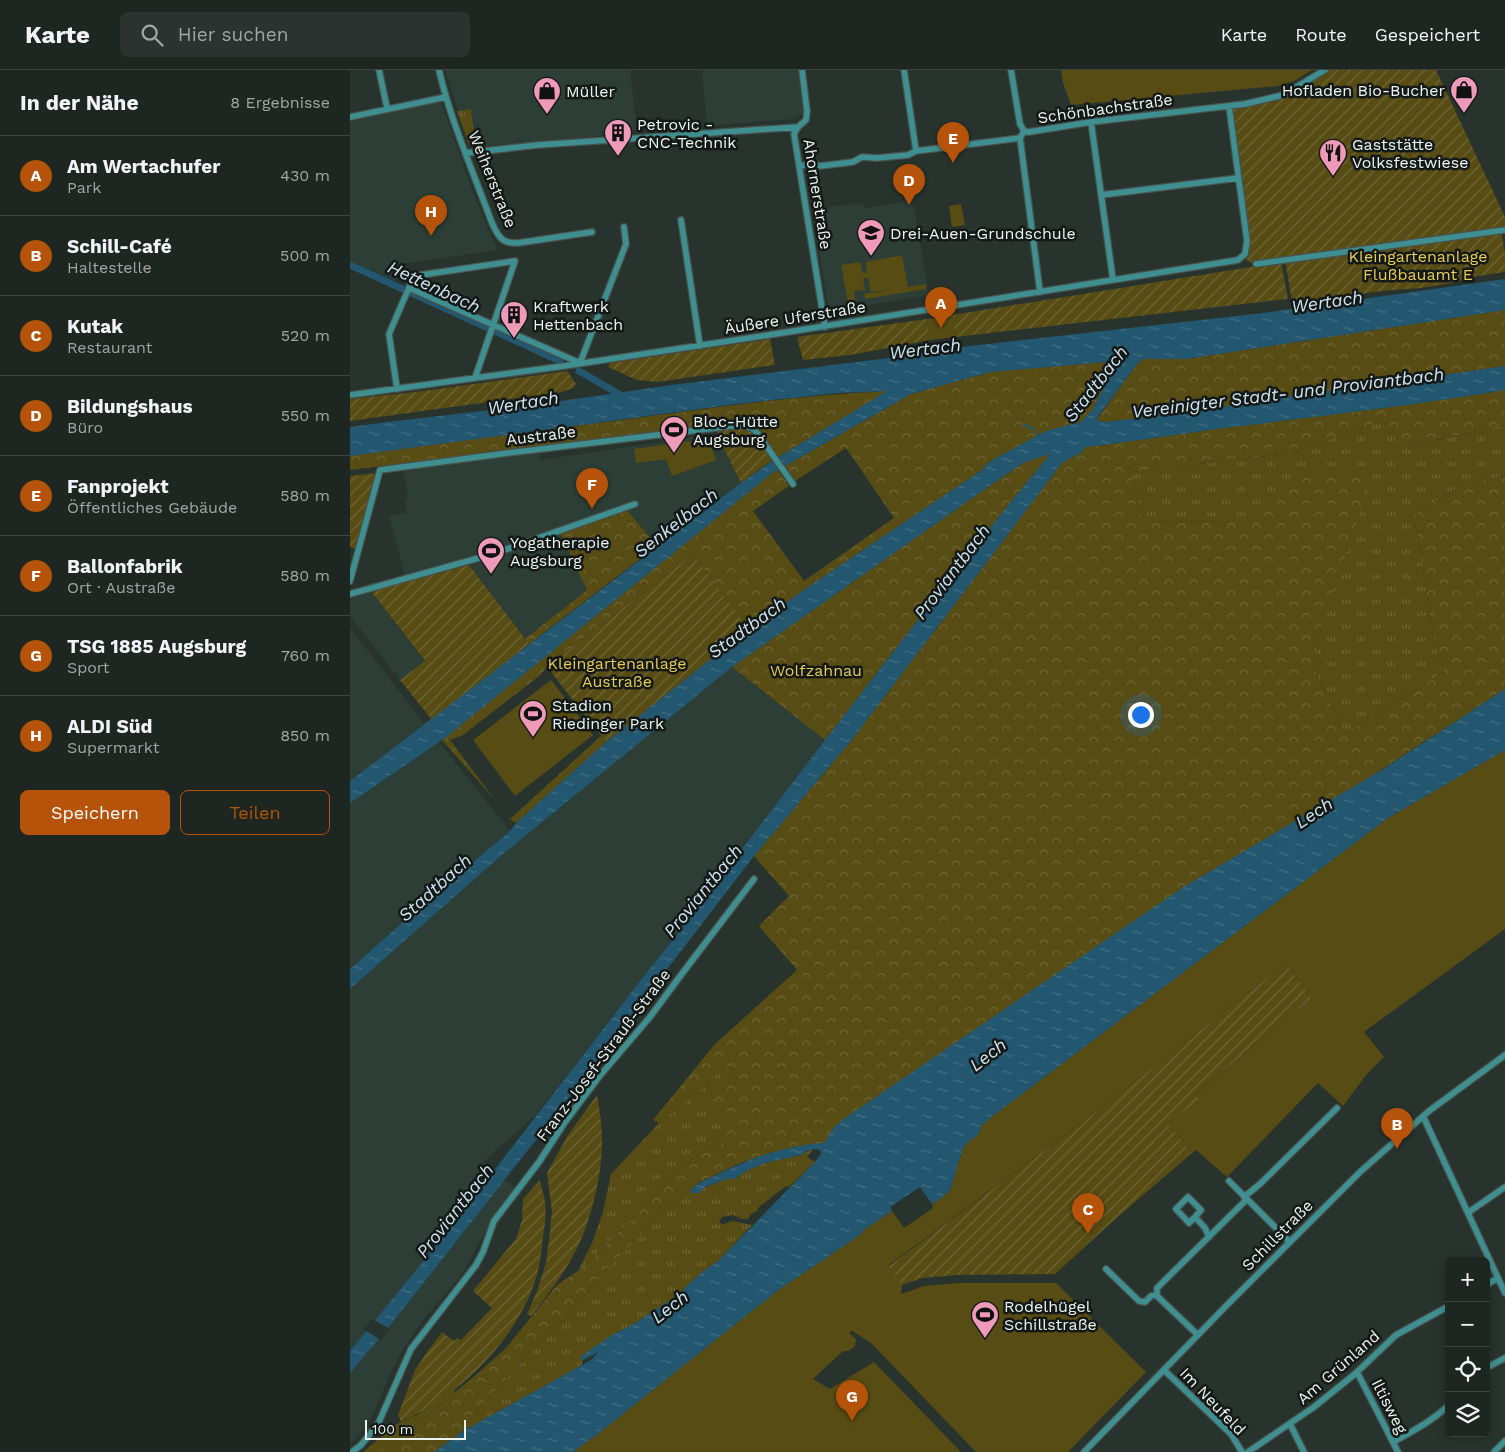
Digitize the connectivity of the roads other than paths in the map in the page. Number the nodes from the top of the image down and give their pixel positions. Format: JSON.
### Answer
{"nodes":[{"id":1,"x":379,"y":70,"type":"edge"},
{"id":2,"x":439,"y":70,"type":"edge"},
{"id":3,"x":802,"y":70,"type":"edge"},
{"id":4,"x":904,"y":70,"type":"edge"},
{"id":5,"x":1011,"y":70,"type":"edge"},
{"id":6,"x":1326,"y":70,"type":"edge"},
{"id":7,"x":446,"y":97,"type":"junction"},
{"id":8,"x":1229,"y":106,"type":"junction"},
{"id":9,"x":387,"y":108,"type":"junction"},
{"id":10,"x":350,"y":117,"type":"edge"},
{"id":11,"x":1091,"y":122,"type":"junction"},
{"id":12,"x":798,"y":127,"type":"junction"},
{"id":13,"x":1024,"y":131,"type":"junction"},
{"id":14,"x":1020,"y":138,"type":"junction"},
{"id":15,"x":916,"y":151,"type":"junction"},
{"id":16,"x":466,"y":153,"type":"junction"},
{"id":17,"x":799,"y":166,"type":"junction"},
{"id":18,"x":1238,"y":178,"type":"junction"},
{"id":19,"x":1101,"y":196,"type":"junction"},
{"id":20,"x":681,"y":220,"type":"dead end"},
{"id":21,"x":624,"y":227,"type":"dead end"},
{"id":22,"x":1505,"y":230,"type":"edge"},
{"id":23,"x":592,"y":232,"type":"dead end"},
{"id":24,"x":1256,"y":264,"type":"dead end"},
{"id":25,"x":1113,"y":280,"type":"junction"},
{"id":26,"x":409,"y":288,"type":"junction"},
{"id":27,"x":1040,"y":292,"type":"junction"},
{"id":28,"x":494,"y":325,"type":"junction"},
{"id":29,"x":825,"y":326,"type":"junction"},
{"id":30,"x":700,"y":346,"type":"junction"},
{"id":31,"x":580,"y":364,"type":"junction"},
{"id":32,"x":475,"y":378,"type":"junction"},
{"id":33,"x":397,"y":389,"type":"junction"},
{"id":34,"x":350,"y":395,"type":"edge"},
{"id":35,"x":792,"y":484,"type":"dead end"},
{"id":36,"x":634,"y":504,"type":"dead end"},
{"id":37,"x":350,"y":581,"type":"edge"},
{"id":38,"x":350,"y":594,"type":"edge"},
{"id":39,"x":754,"y":879,"type":"dead end"},
{"id":40,"x":1505,"y":1055,"type":"edge"},
{"id":41,"x":1337,"y":1108,"type":"dead end"},
{"id":42,"x":1424,"y":1116,"type":"junction"},
{"id":43,"x":1229,"y":1181,"type":"dead end"},
{"id":44,"x":1505,"y":1186,"type":"edge"},
{"id":45,"x":1246,"y":1198,"type":"junction"},
{"id":46,"x":1469,"y":1212,"type":"junction"},
{"id":47,"x":1196,"y":1218,"type":"junction"},
{"id":48,"x":1209,"y":1237,"type":"junction"},
{"id":49,"x":1290,"y":1242,"type":"junction"},
{"id":50,"x":1106,"y":1269,"type":"dead end"},
{"id":51,"x":1498,"y":1278,"type":"junction"},
{"id":52,"x":1490,"y":1283,"type":"edge"},
{"id":53,"x":1505,"y":1293,"type":"edge"},
{"id":54,"x":1157,"y":1294,"type":"junction"},
{"id":55,"x":1445,"y":1308,"type":"edge"},
{"id":56,"x":1198,"y":1335,"type":"junction"},
{"id":57,"x":1505,"y":1358,"type":"edge"},
{"id":58,"x":1490,"y":1366,"type":"edge"},
{"id":59,"x":1164,"y":1370,"type":"junction"},
{"id":60,"x":1357,"y":1372,"type":"junction"},
{"id":61,"x":1445,"y":1409,"type":"edge"},
{"id":62,"x":1290,"y":1424,"type":"junction"},
{"id":63,"x":1505,"y":1441,"type":"edge"},
{"id":64,"x":1393,"y":1442,"type":"junction"},
{"id":65,"x":352,"y":1452,"type":"edge"},
{"id":66,"x":1084,"y":1452,"type":"edge"},
{"id":67,"x":1242,"y":1452,"type":"edge"},
{"id":68,"x":1248,"y":1452,"type":"edge"},
{"id":69,"x":1304,"y":1452,"type":"edge"},
{"id":70,"x":1398,"y":1452,"type":"edge"},
{"id":71,"x":1494,"y":1452,"type":"edge"}],
"edges":[{"from":1,"to":9,"type":"street"},
{"from":2,"to":7,"type":"street","name":"Weiherstraße"},
{"from":3,"to":12,"type":"street","name":"Ahornerstraße"},
{"from":4,"to":15,"type":"street"},
{"from":5,"to":13,"type":"street"},
{"from":6,"to":8,"type":"street","name":"Schönbachstraße"},
{"from":7,"to":9,"type":"street"},
{"from":7,"to":16,"type":"street","name":"Weiherstraße"},
{"from":8,"to":11,"type":"street","name":"Schönbachstraße"},
{"from":8,"to":18,"type":"street"},
{"from":9,"to":10,"type":"street"},
{"from":11,"to":13,"type":"street","name":"Schönbachstraße"},
{"from":11,"to":19,"type":"street"},
{"from":12,"to":16,"type":"street"},
{"from":12,"to":17,"type":"street","name":"Ahornerstraße"},
{"from":13,"to":14,"type":"street","name":"Schönbachstraße"},
{"from":14,"to":15,"type":"street","name":"Schönbachstraße"},
{"from":14,"to":27,"type":"street"},
{"from":15,"to":17,"type":"street","name":"Schönbachstraße"},
{"from":16,"to":23,"type":"street","name":"Weiherstraße"},
{"from":17,"to":29,"type":"street","name":"Ahornerstraße"},
{"from":18,"to":19,"type":"street"},
{"from":18,"to":25,"type":"street","name":"Äußere Uferstraße"},
{"from":19,"to":25,"type":"street"},
{"from":20,"to":30,"type":"street"},
{"from":21,"to":31,"type":"street"},
{"from":22,"to":24,"type":"street"},
{"from":25,"to":27,"type":"street","name":"Äußere Uferstraße"},
{"from":26,"to":28,"type":"street"},
{"from":26,"to":28,"type":"street"},
{"from":26,"to":33,"type":"street"},
{"from":27,"to":29,"type":"street","name":"Äußere Uferstraße"},
{"from":28,"to":31,"type":"street"},
{"from":28,"to":32,"type":"street"},
{"from":29,"to":30,"type":"street","name":"Äußere Uferstraße"},
{"from":30,"to":31,"type":"street","name":"Äußere Uferstraße"},
{"from":31,"to":32,"type":"street","name":"Äußere Uferstraße"},
{"from":32,"to":33,"type":"street","name":"Äußere Uferstraße"},
{"from":33,"to":34,"type":"street","name":"Äußere Uferstraße"},
{"from":35,"to":37,"type":"street","name":"Austraße"},
{"from":36,"to":38,"type":"street"},
{"from":39,"to":65,"type":"street","name":"Franz-Josef-Strauß-Straße"},
{"from":40,"to":42,"type":"street","name":"Schillstraße"},
{"from":41,"to":45,"type":"street"},
{"from":42,"to":46,"type":"street"},
{"from":42,"to":49,"type":"street","name":"Schillstraße"},
{"from":43,"to":45,"type":"street"},
{"from":44,"to":46,"type":"street"},
{"from":45,"to":48,"type":"street"},
{"from":45,"to":49,"type":"street"},
{"from":46,"to":51,"type":"street"},
{"from":47,"to":47,"type":"street"},
{"from":47,"to":48,"type":"street"},
{"from":48,"to":54,"type":"street"},
{"from":49,"to":56,"type":"street","name":"Schillstraße"},
{"from":50,"to":54,"type":"street"},
{"from":51,"to":52,"type":"street"},
{"from":51,"to":53,"type":"street"},
{"from":54,"to":56,"type":"street"},
{"from":55,"to":60,"type":"street","name":"Am Grünland"},
{"from":56,"to":59,"type":"street","name":"Schillstraße"},
{"from":57,"to":58,"type":"street"},
{"from":59,"to":66,"type":"street","name":"Schillstraße"},
{"from":59,"to":67,"type":"street","name":"Im Neufeld"},
{"from":60,"to":62,"type":"street","name":"Am Grünland"},
{"from":60,"to":64,"type":"street","name":"Iltisweg"},
{"from":61,"to":64,"type":"street"},
{"from":62,"to":68,"type":"street","name":"Am Grünland"},
{"from":62,"to":69,"type":"street"},
{"from":63,"to":71,"type":"street"},
{"from":64,"to":70,"type":"street","name":"Iltisweg"}]}
